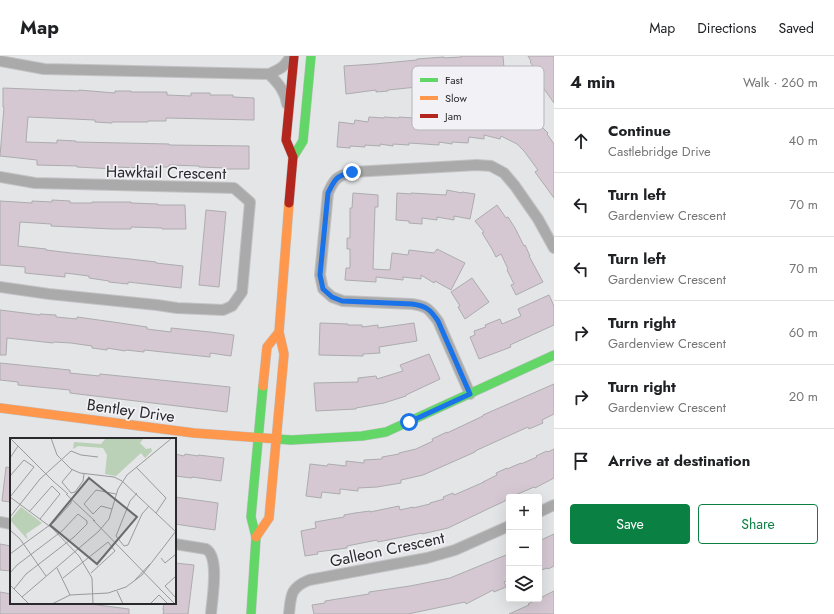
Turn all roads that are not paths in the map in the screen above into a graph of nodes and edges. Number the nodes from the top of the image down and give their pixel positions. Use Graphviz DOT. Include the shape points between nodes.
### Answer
graph roads {
  1 [pos="293,56"];
  2 [pos="311,56"];
  3 [pos="0,61"];
  4 [pos="269,74"];
  5 [pos="288,118"];
  6 [pos="293,157"];
  7 [pos="0,177"];
  8 [pos="554,248"];
  9 [pos="0,287"];
  10 [pos="279,332"];
  11 [pos="554,355"];
  12 [pos="470,394"];
  13 [pos="0,408"];
  14 [pos="258,438"];
  15 [pos="276,439"];
  16 [pos="554,505"];
  17 [pos="542,511"];
  18 [pos="0,522"];
  19 [pos="10,524"];
  20 [pos="506,527"];
  21 [pos="256,537"];
  22 [pos="176,544"];
  23 [pos="211,614"];
  24 [pos="251,614"];
  25 [pos="289,614"];
  1 -- 4 [label="street" via="285,66"];
  1 -- 5 [label="main road"];
  2 -- 6 [label="main road" via="303,141"];
  3 -- 4 [label="street" via="44,69"];
  4 -- 5 [label="street" via="286,97"];
  5 -- 6 [label="main road" via="286,140"];
  6 -- 10 [label="main road"];
  7 -- 9 [label="street, Hawktail Crescent" via="35,183 234,188 250,202 242,292 232,306 223,310 177,308"];
  8 -- 12 [label="street" via="516,186 504,173 491,166 352,172 342,174 333,182 328,193 320,275 323,289 342,301 412,304 432,312"];
  10 -- 14 [label="main road" via="267,347"];
  10 -- 15 [label="main road" via="284,354"];
  11 -- 12 [label="main road, Bentley Drive"];
  12 -- 15 [label="main road, Bentley Drive" via="386,432 362,436"];
  13 -- 14 [label="main road, Bentley Drive" via="194,433"];
  14 -- 15 [label="main road, Bentley Drive"];
  14 -- 21 [label="main road" via="251,517"];
  15 -- 21 [label="main road" via="268,518"];
  16 -- 17 [label="street"];
  18 -- 19 [label="street"];
  20 -- 25 [label="street, Galleon Crescent" via="455,550 427,558 305,581 295,588"];
  21 -- 24 [label="main road"];
  22 -- 23 [label="street" via="206,549 211,554 215,569"];
}
